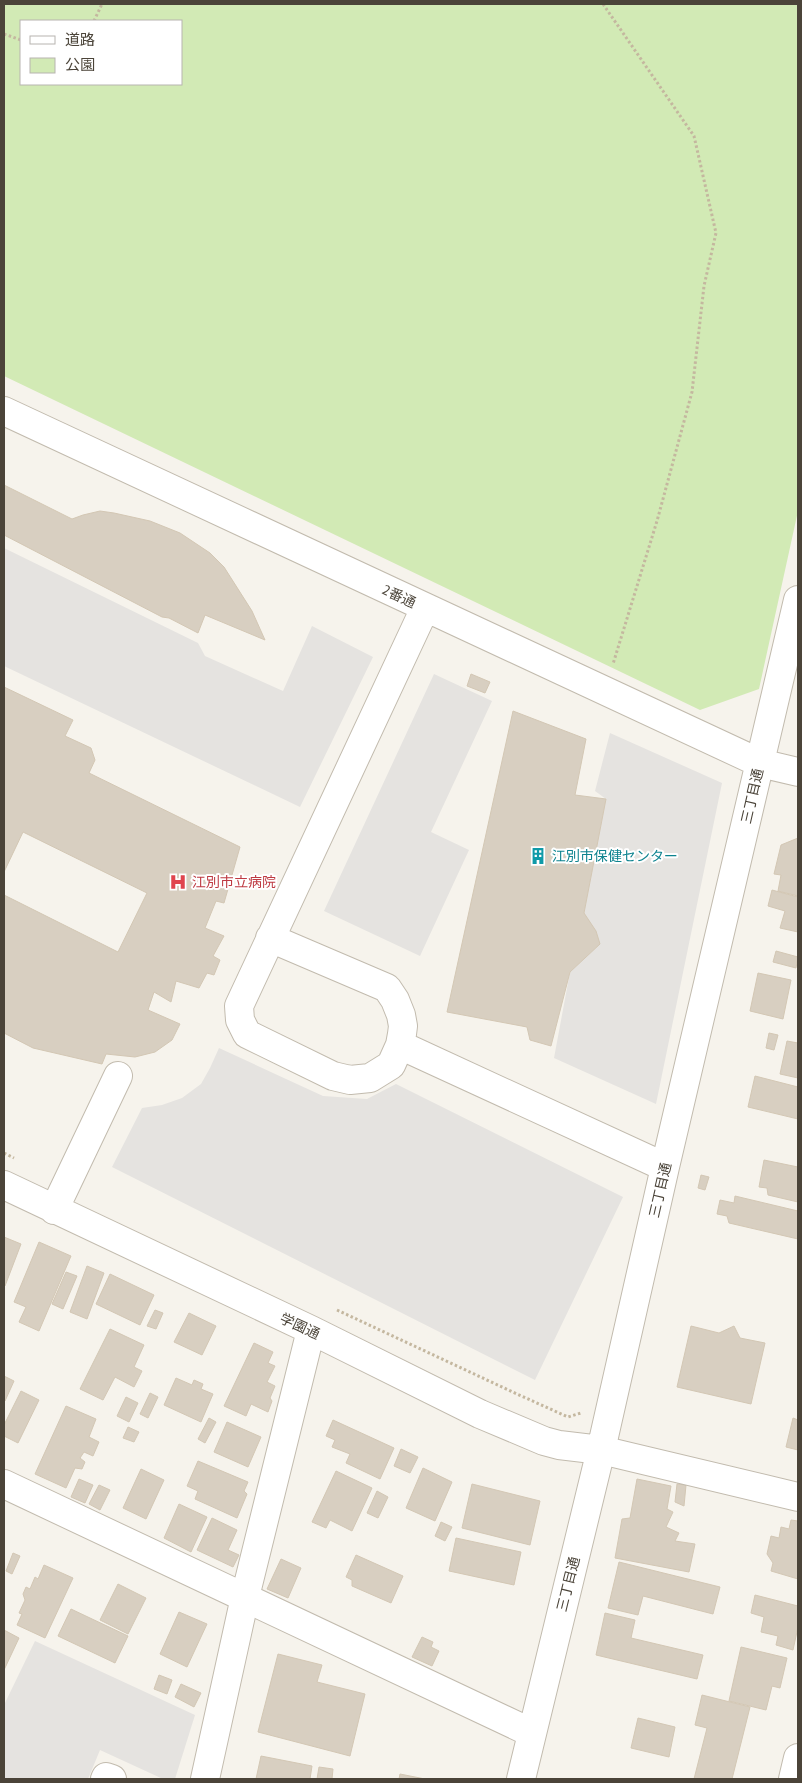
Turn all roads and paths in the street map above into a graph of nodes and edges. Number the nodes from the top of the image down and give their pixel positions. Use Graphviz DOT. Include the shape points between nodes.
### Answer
graph roads {
  1 [pos="102,4"];
  2 [pos="603,4"];
  3 [pos="94,20"];
  4 [pos="4,34"];
  5 [pos="20,40"];
  6 [pos="4,411"];
  7 [pos="798,600"];
  8 [pos="426,608"];
  9 [pos="604,691"];
  10 [pos="760,763"];
  11 [pos="798,772"];
  12 [pos="270,938"];
  13 [pos="400,1046"];
  14 [pos="118,1076"];
  15 [pos="665,1167"];
  16 [pos="4,1186"];
  17 [pos="54,1210"];
  18 [pos="311,1330"];
  19 [pos="601,1450"];
  20 [pos="4,1484"];
  21 [pos="798,1497"];
  22 [pos="245,1597"];
  23 [pos="532,1733"];
  24 [pos="798,1758"];
  25 [pos="105,1779"];
  26 [pos="112,1779"];
  27 [pos="205,1779"];
  28 [pos="521,1779"];
  29 [pos="793,1779"];
  1 -- 3 [label="path"];
  2 -- 9 [label="path" via="694,136 716,233 704,286 692,392 657,521"];
  4 -- 5 [label="path"];
  6 -- 8 [label="street, 2番通"];
  7 -- 10 [label="street, 三丁目通"];
  8 -- 9 [label="street, 2番通"];
  8 -- 12 [label="street"];
  9 -- 10 [label="street, 2番通"];
  10 -- 11 [label="street, 2番通"];
  10 -- 15 [label="street, 三丁目通"];
  12 -- 13 [label="street" via="387,988 395,1000 403,1026"];
  12 -- 13 [label="street" via="239,1006 240,1020 247,1034 333,1076 350,1080 370,1078 391,1065"];
  13 -- 15 [label="street"];
  14 -- 17 [label="street"];
  15 -- 19 [label="street, 三丁目通"];
  16 -- 17 [label="street, 学園通"];
  17 -- 18 [label="street, 学園通"];
  18 -- 19 [label="street, 学園通" via="480,1414 544,1441 558,1446"];
  18 -- 22 [label="street"];
  19 -- 21 [label="street, 学園通"];
  19 -- 23 [label="street, 三丁目通"];
  20 -- 22 [label="street"];
  22 -- 23 [label="street"];
  22 -- 27 [label="street"];
  23 -- 28 [label="street, 三丁目通"];
  24 -- 29 [label="street"];
  25 -- 26 [label="street"];
}
